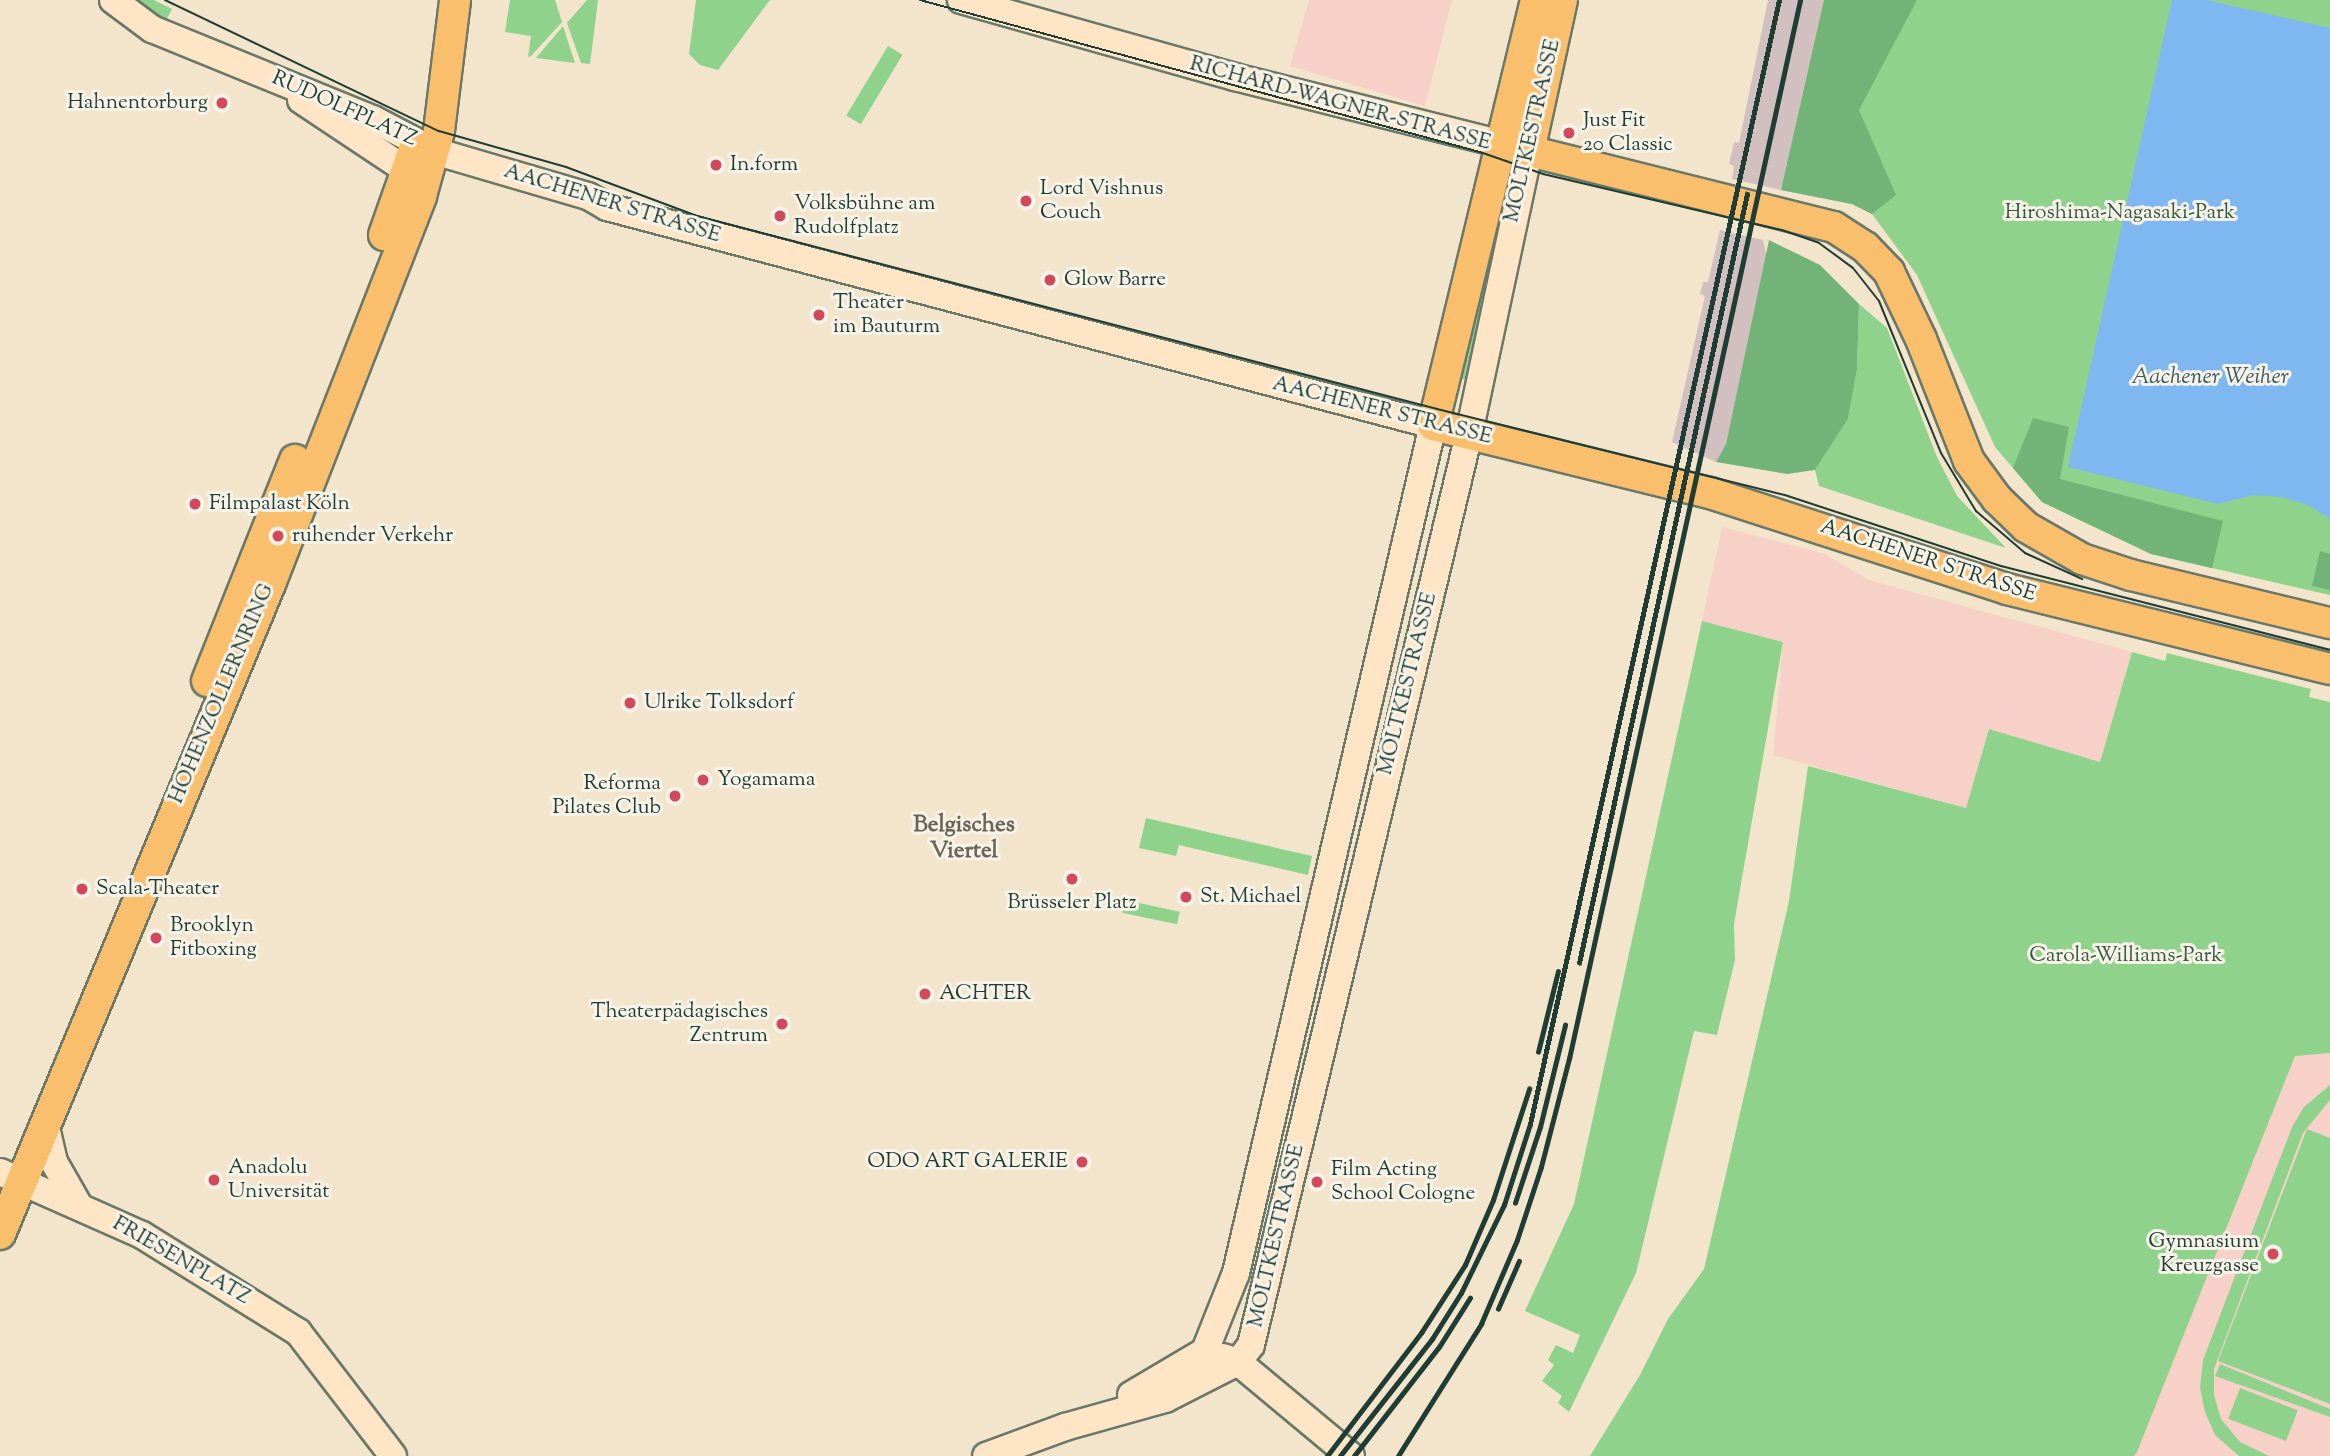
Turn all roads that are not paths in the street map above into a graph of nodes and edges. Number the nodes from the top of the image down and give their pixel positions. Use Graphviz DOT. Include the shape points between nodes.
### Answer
graph roads {
  1 [pos="113,0"];
  2 [pos="439,0"];
  3 [pos="455,0"];
  4 [pos="961,0"];
  5 [pos="1536,0"];
  6 [pos="1562,0"];
  7 [pos="253,69"];
  8 [pos="425,146"];
  9 [pos="1515,148"];
  10 [pos="408,171"];
  11 [pos="1433,425"];
  12 [pos="1469,433"];
  13 [pos="2330,623"];
  14 [pos="2330,669"];
  15 [pos="45,1123"];
  16 [pos="6,1178"];
  17 [pos="78,1205"];
  18 [pos="0,1234"];
  19 [pos="1205,1352"];
  20 [pos="1238,1362"];
  21 [pos="1065,1427"];
  22 [pos="393,1456"];
  23 [pos="986,1456"];
  24 [pos="1351,1456"];
  1 -- 7 [label="street, RUDOLFPLATZ" via="166,35"];
  2 -- 8 [label="main road"];
  3 -- 8 [label="main road"];
  4 -- 9 [label="street, RICHARD-WAGNER-STRASSE"];
  5 -- 9 [label="main road, MOLTKESTRASSE"];
  6 -- 9 [label="main road, MOLTKESTRASSE"];
  7 -- 8 [label="street, RUDOLFPLATZ"];
  7 -- 10 [label="street, RUDOLFPLATZ"];
  8 -- 10 [label="main road, HOHENZOLLERNRING"];
  8 -- 11 [label="street, AACHENER STRASSE" via="646,218 1125,340"];
  8 -- 15 [label="main road, HOHENZOLLERNRING" via="421,196 265,595"];
  9 -- 11 [label="main road, MOLTKESTRASSE"];
  9 -- 12 [label="street, MOLTKESTRASSE"];
  9 -- 13 [label="main road, RICHARD-WAGNER-STRASSE" via="1811,220 1854,239 1889,272 1969,461 2011,514 2082,559"];
  10 -- 16 [label="main road, HOHENZOLLERNRING"];
  11 -- 12 [label="main road, AACHENER STRASSE"];
  11 -- 19 [label="street, MOLTKESTRASSE" via="1236,1273"];
  12 -- 14 [label="main road, AACHENER STRASSE" via="1770,510 2007,589"];
  12 -- 20 [label="street, MOLTKESTRASSE" via="1251,1345"];
  15 -- 16 [label="main road, HOHENZOLLERNRING"];
  15 -- 17 [label="street" via="54,1162"];
  16 -- 17 [label="street, FRIESENPLATZ"];
  16 -- 18 [label="main road, HOHENZOLLERNRING"];
  17 -- 22 [label="street, FRIESENPLATZ" via="142,1236 298,1332"];
  19 -- 20 [label="street"];
  19 -- 21 [label="street" via="1162,1380"];
  20 -- 21 [label="street" via="1165,1399"];
  20 -- 24 [label="street"];
  21 -- 23 [label="street"];
}
